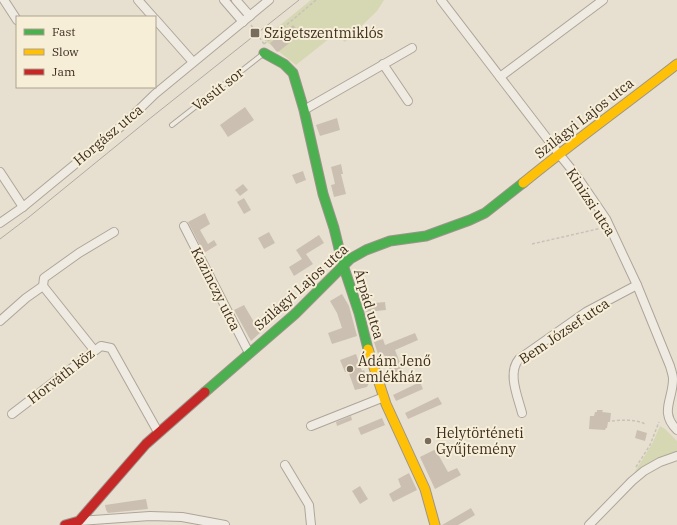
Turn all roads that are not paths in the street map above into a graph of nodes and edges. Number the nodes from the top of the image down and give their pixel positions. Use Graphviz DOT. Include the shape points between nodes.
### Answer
graph roads {
  1 [pos="4,0"];
  2 [pos="138,0"];
  3 [pos="224,0"];
  4 [pos="236,0"];
  5 [pos="270,0"];
  6 [pos="441,0"];
  7 [pos="603,0"];
  8 [pos="152,16"];
  9 [pos="16,18"];
  10 [pos="156,20"];
  11 [pos="247,21"];
  12 [pos="412,48"];
  13 [pos="264,49"];
  14 [pos="193,62"];
  15 [pos="384,64"];
  16 [pos="677,64"];
  17 [pos="500,77"];
  18 [pos="408,101"];
  19 [pos="304,110"];
  20 [pos="172,126"];
  21 [pos="559,154"];
  22 [pos="0,172"];
  23 [pos="23,207"];
  24 [pos="0,223"];
  25 [pos="184,226"];
  26 [pos="114,232"];
  27 [pos="343,265"];
  28 [pos="637,285"];
  29 [pos="43,286"];
  30 [pos="0,322"];
  31 [pos="94,350"];
  32 [pos="249,353"];
  33 [pos="675,376"];
  34 [pos="384,397"];
  35 [pos="522,413"];
  36 [pos="12,414"];
  37 [pos="311,426"];
  38 [pos="677,430"];
  39 [pos="158,432"];
  40 [pos="677,456"];
  41 [pos="285,465"];
  42 [pos="93,505"];
  43 [pos="104,519"];
  44 [pos="79,521"];
  45 [pos="65,525"];
  46 [pos="225,525"];
  47 [pos="311,525"];
  48 [pos="435,525"];
  49 [pos="589,525"];
  1 -- 9 [label="street"];
  2 -- 8 [label="street"];
  3 -- 11 [label="street"];
  4 -- 11 [label="street"];
  5 -- 11 [label="street, Horgász utca"];
  6 -- 17 [label="street, Kinizsi utca"];
  7 -- 17 [label="street"];
  10 -- 14 [label="street"];
  11 -- 14 [label="street, Horgász utca"];
  12 -- 15 [label="street"];
  13 -- 19 [label="street, Árpád utca" via="291,69"];
  13 -- 20 [label="lane, Vasút sor"];
  14 -- 23 [label="street, Horgász utca" via="124,124"];
  15 -- 18 [label="street"];
  15 -- 19 [label="street"];
  16 -- 21 [label="street, Szilágyi Lajos utca"];
  17 -- 21 [label="street, Kinizsi utca"];
  19 -- 27 [label="street, Árpád utca" via="323,194"];
  21 -- 27 [label="street, Szilágyi Lajos utca" via="497,204 470,220 426,236 390,241 359,253"];
  21 -- 28 [label="street, Kinizsi utca" via="610,227"];
  22 -- 23 [label="street"];
  23 -- 24 [label="street, Horgász utca"];
  25 -- 32 [label="street, Kazinczy utca"];
  26 -- 29 [label="street" via="79,252 44,278"];
  27 -- 32 [label="street, Szilágyi Lajos utca" via="295,314"];
  27 -- 34 [label="street, Árpád utca"];
  28 -- 33 [label="street, Kinizsi utca"];
  28 -- 35 [label="street, Bem József utca" via="586,312 519,359 513,375"];
  29 -- 30 [label="street"];
  29 -- 31 [label="street"];
  31 -- 36 [label="street, Horváth köz"];
  31 -- 39 [label="street, Horváth köz" via="101,346 111,348"];
  32 -- 39 [label="street, Szilágyi Lajos utca"];
  33 -- 38 [label="street, Kinizsi utca" via="667,409 670,423"];
  34 -- 37 [label="street"];
  34 -- 48 [label="street, Árpád utca" via="425,489"];
  39 -- 42 [label="street, Szilágyi Lajos utca"];
  40 -- 49 [label="street" via="644,471"];
  41 -- 47 [label="street" via="309,505"];
  42 -- 43 [label="street"];
  42 -- 44 [label="street, Szilágyi Lajos utca"];
  43 -- 44 [label="street"];
  43 -- 46 [label="street" via="182,517"];
  44 -- 45 [label="street"];
}
